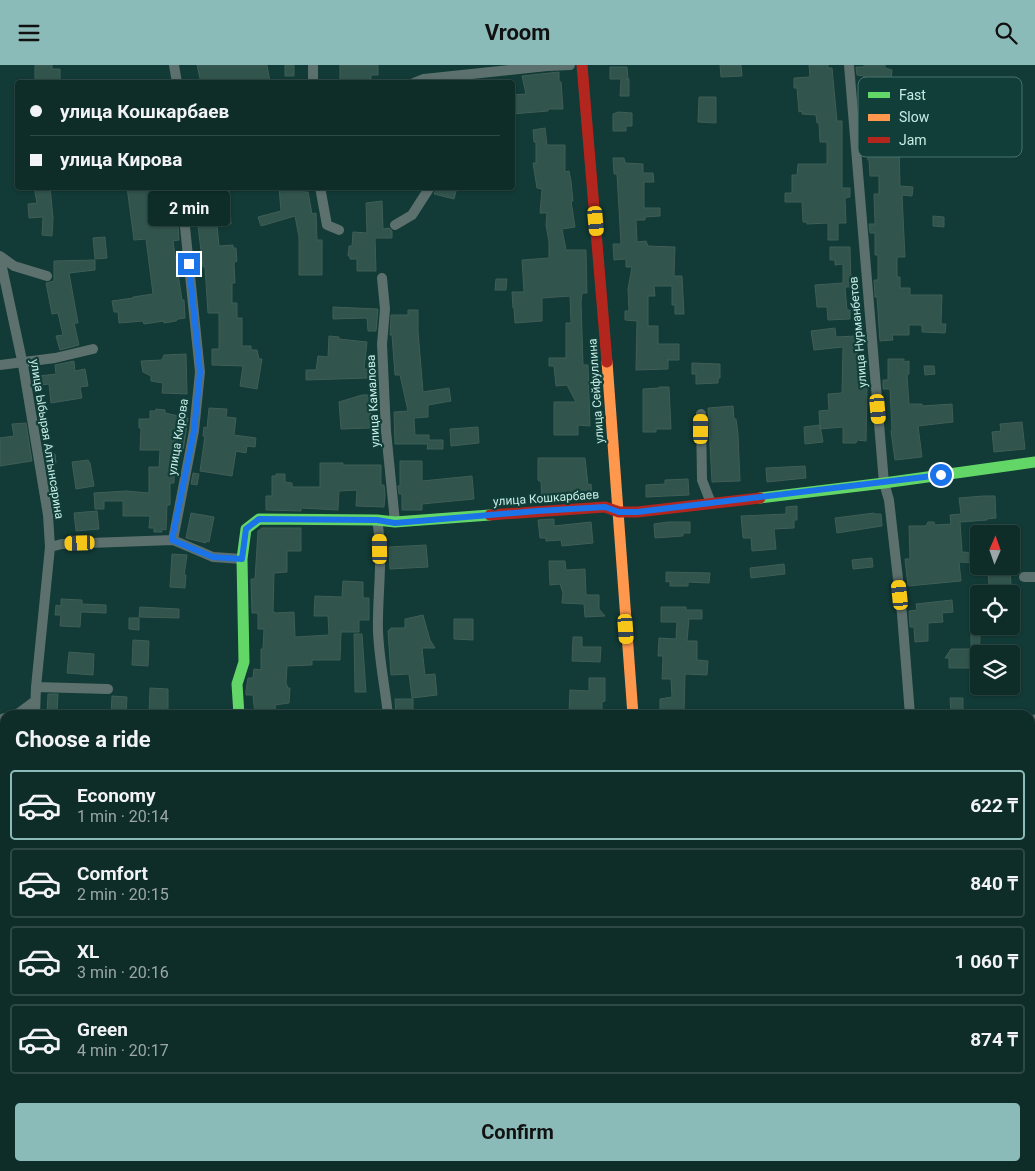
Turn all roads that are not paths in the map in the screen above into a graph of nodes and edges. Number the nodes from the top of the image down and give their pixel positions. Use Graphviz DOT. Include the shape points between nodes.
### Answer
graph roads {
  1 [pos="174,65"];
  2 [pos="314,65"];
  3 [pos="570,65"];
  4 [pos="582,65"];
  5 [pos="849,65"];
  6 [pos="176,80"];
  7 [pos="313,80"];
  8 [pos="422,80"];
  9 [pos="184,190"];
  10 [pos="321,190"];
  11 [pos="428,190"];
  12 [pos="395,225"];
  13 [pos="339,231"];
  14 [pos="0,257"];
  15 [pos="47,276"];
  16 [pos="382,278"];
  17 [pos="93,349"];
  18 [pos="22,362"];
  19 [pos="0,365"];
  20 [pos="701,414"];
  21 [pos="1035,462"];
  22 [pos="884,483"];
  23 [pos="712,503"];
  24 [pos="619,512"];
  25 [pos="377,520"];
  26 [pos="395,523"];
  27 [pos="172,540"];
  28 [pos="50,547"];
  29 [pos="242,559"];
  30 [pos="1024,577"];
  31 [pos="1035,577"];
  32 [pos="36,687"];
  33 [pos="108,689"];
  34 [pos="35,701"];
  35 [pos="24,710"];
  36 [pos="35,710"];
  37 [pos="239,710"];
  38 [pos="387,710"];
  39 [pos="633,710"];
  40 [pos="910,710"];
  1 -- 6 [label="street"];
  2 -- 7 [label="street"];
  3 -- 8 [label="street"];
  4 -- 24 [label="street, улица Сейфуллина"];
  5 -- 22 [label="street, улица Нурманбетов"];
  9 -- 27 [label="street, улица Кирова" via="200,372 194,431"];
  10 -- 13 [label="street" via="327,225"];
  11 -- 12 [label="street" via="412,215"];
  14 -- 15 [label="street" via="14,266"];
  14 -- 18 [label="street, улица Ыбырая Алтынсарина"];
  16 -- 26 [label="street, улица Камалова" via="386,431"];
  17 -- 18 [label="street"];
  18 -- 19 [label="street"];
  18 -- 28 [label="street, улица Ыбырая Алтынсарина" via="48,515"];
  20 -- 23 [label="street" via="702,479"];
  21 -- 22 [label="street, улица Кошкарбаев"];
  22 -- 23 [label="street, улица Кошкарбаев"];
  22 -- 40 [label="street, улица Нурманбетов" via="889,500 902,614"];
  23 -- 24 [label="street, улица Кошкарбаев"];
  24 -- 26 [label="street, улица Кошкарбаев" via="605,507"];
  24 -- 39 [label="street, улица Сейфуллина"];
  25 -- 26 [label="street, улица Кошкарбаев"];
  25 -- 29 [label="street, улица Кошкарбаев" via="259,519 246,529"];
  25 -- 38 [label="street" via="381,578 378,632"];
  27 -- 28 [label="street"];
  27 -- 29 [label="street" via="213,557"];
  28 -- 32 [label="street, улица Ыбырая Алтынсарина"];
  29 -- 37 [label="street, улица Кошкарбаев" via="244,663 237,684"];
  30 -- 31 [label="street"];
  32 -- 33 [label="street"];
  32 -- 34 [label="street, улица Ыбырая Алтынсарина"];
  34 -- 35 [label="street"];
  34 -- 36 [label="street, улица Ыбырая Алтынсарина"];
}
